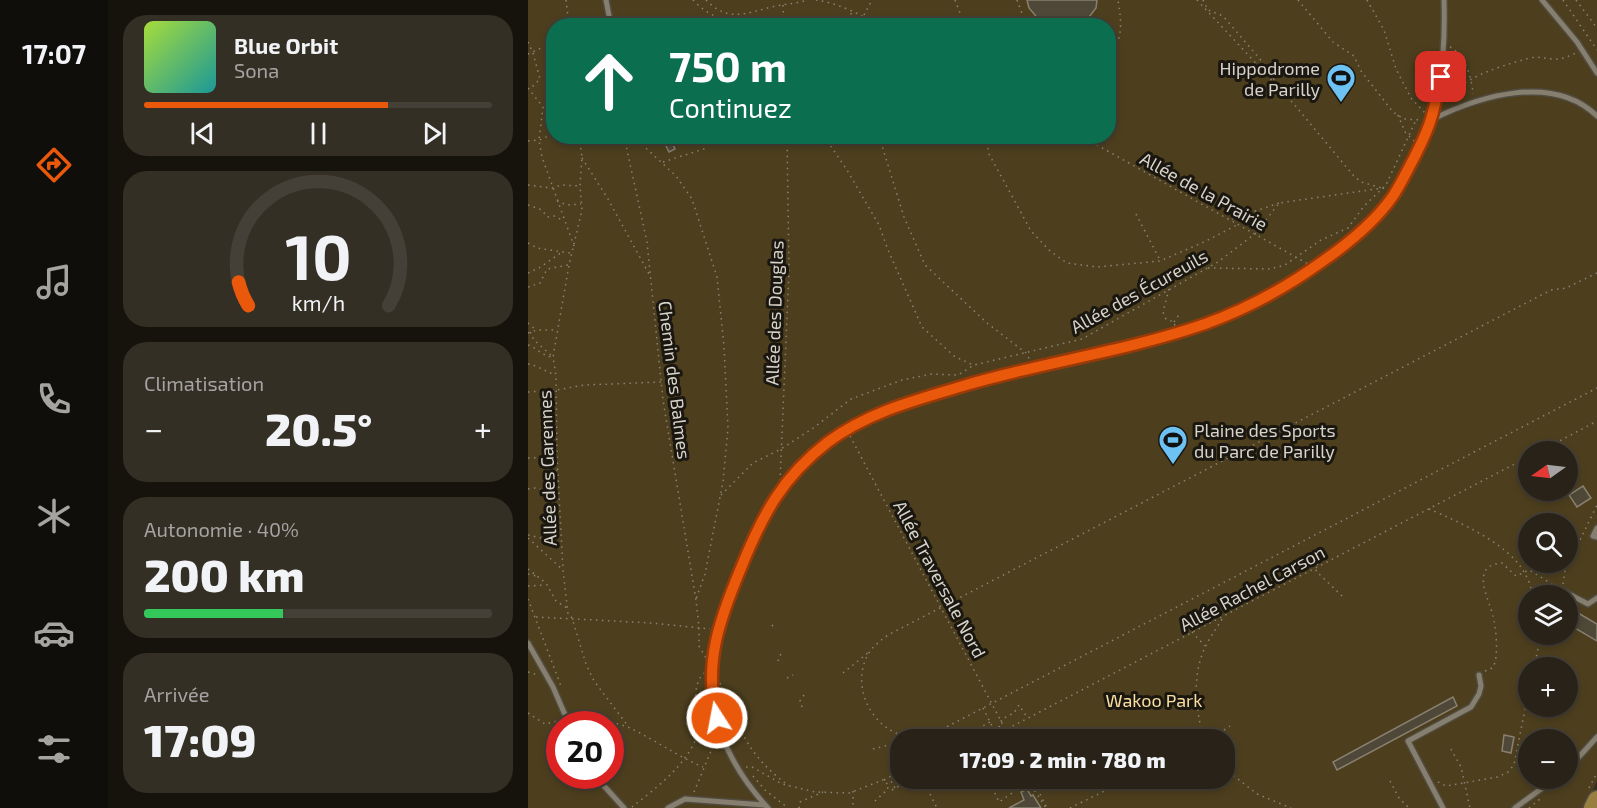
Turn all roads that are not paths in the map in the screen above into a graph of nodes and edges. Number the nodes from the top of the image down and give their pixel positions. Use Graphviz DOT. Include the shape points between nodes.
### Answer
graph roads {
  1 [pos="606,0"];
  2 [pos="1444,0"];
  3 [pos="1542,0"];
  4 [pos="609,18"];
  5 [pos="1597,73"];
  6 [pos="1595,113"];
  7 [pos="1431,120"];
  8 [pos="1597,528"];
  9 [pos="1597,537"];
  10 [pos="1597,598"];
  11 [pos="1578,599"];
  12 [pos="528,643"];
  13 [pos="1479,675"];
  14 [pos="563,711"];
  15 [pos="1597,737"];
  16 [pos="1578,758"];
  17 [pos="607,789"];
  18 [pos="1541,789"];
  19 [pos="1597,800"];
  20 [pos="767,806"];
  21 [pos="624,808"];
  22 [pos="668,808"];
  23 [pos="1443,808"];
  24 [pos="1515,808"];
  25 [pos="1593,808"];
  1 -- 4 [label="lane"];
  2 -- 7 [label="lane" via="1441,77"];
  3 -- 5 [label="lane"];
  6 -- 7 [label="lane" via="1557,95 1537,92 1474,101"];
  7 -- 20 [label="lane" via="1396,193 1381,212 1350,242 1254,303 1177,333 989,378 897,405 846,431 805,463 780,491 756,531 719,627 712,666 711,689 728,753"];
  8 -- 9 [label="lane" via="1593,536"];
  10 -- 11 [label="lane" via="1588,604"];
  12 -- 14 [label="lane"];
  13 -- 23 [label="lane" via="1481,686 1472,707 1408,741"];
  15 -- 16 [label="lane"];
  17 -- 21 [label="lane"];
  18 -- 24 [label="lane"];
  19 -- 25 [label="main road"];
  20 -- 22 [label="lane" via="685,799"];
}
